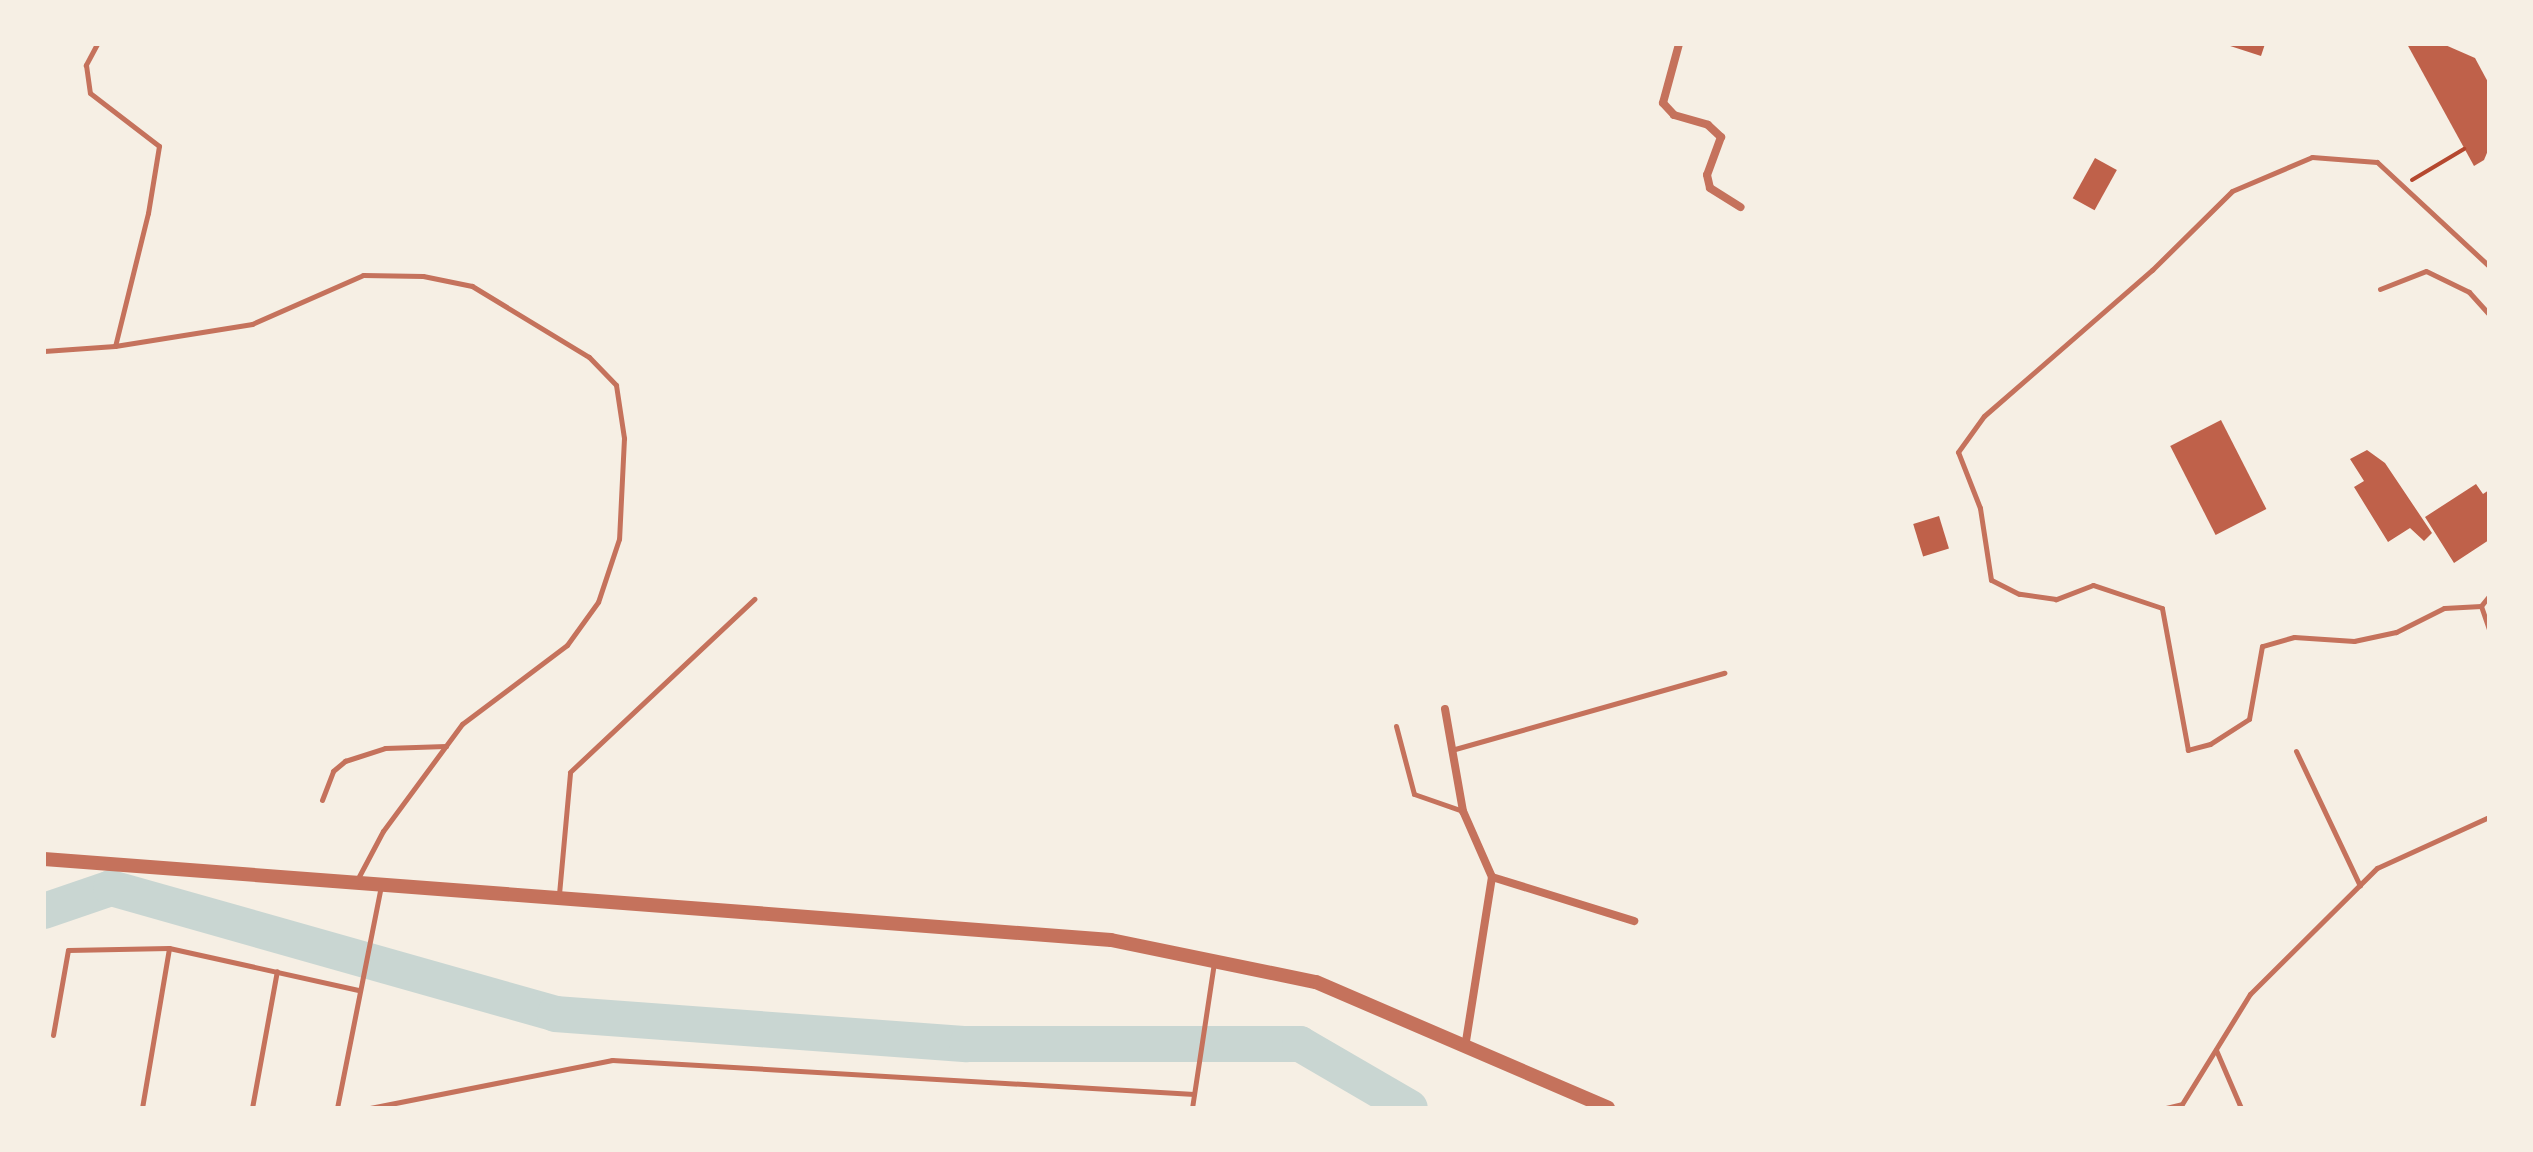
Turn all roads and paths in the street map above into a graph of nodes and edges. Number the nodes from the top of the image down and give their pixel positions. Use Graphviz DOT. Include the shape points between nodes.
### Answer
graph roads {
  1 [pos="97,44"];
  2 [pos="1679,44"];
  3 [pos="2464,149"];
  4 [pos="2403,186"];
  5 [pos="1741,207"];
  6 [pos="2489,266"];
  7 [pos="2380,289"];
  8 [pos="2489,314"];
  9 [pos="115,346"];
  10 [pos="44,351"];
  11 [pos="2489,596"];
  12 [pos="754,599"];
  13 [pos="2481,606"];
  14 [pos="2489,629"];
  15 [pos="1724,673"];
  16 [pos="1445,709"];
  17 [pos="1396,726"];
  18 [pos="446,746"];
  19 [pos="1455,749"];
  20 [pos="2296,751"];
  21 [pos="322,800"];
  22 [pos="1463,811"];
  23 [pos="2489,817"];
  24 [pos="44,859"];
  25 [pos="1492,877"];
  26 [pos="356,883"];
  27 [pos="381,885"];
  28 [pos="2360,886"];
  29 [pos="559,895"];
  30 [pos="1634,921"];
  31 [pos="169,948"];
  32 [pos="1215,958"];
  33 [pos="277,971"];
  34 [pos="359,990"];
  35 [pos="53,1035"];
  36 [pos="1465,1047"];
  37 [pos="2216,1050"];
  38 [pos="1194,1094"];
  39 [pos="142,1108"];
  40 [pos="252,1108"];
  41 [pos="337,1108"];
  42 [pos="370,1108"];
  43 [pos="1192,1108"];
  44 [pos="1608,1108"];
  45 [pos="2166,1108"];
  46 [pos="2241,1108"];
  1 -- 9 [label="lane" via="86,65 90,93 159,146"];
  2 -- 5 [label="street" via="1663,103 1674,115 1708,125 1721,137 1707,175 1710,188"];
  3 -- 4 [label="path"];
  4 -- 6 [label="lane"];
  4 -- 13 [label="lane" via="2377,162 2312,157 2232,191 2152,270 1984,416 1958,452 1980,508 1991,580 2019,594 2056,599 2093,585 2162,608 2188,750 2210,744 2249,719 2262,646 2294,637 2354,641 2396,632 2444,608"];
  7 -- 8 [label="lane" via="2426,271 2469,292"];
  9 -- 10 [label="lane"];
  9 -- 18 [label="lane" via="252,324 363,275 423,276 472,286 589,357 616,385 624,438 619,539 598,602 567,645 462,724"];
  11 -- 13 [label="lane"];
  12 -- 29 [label="lane" via="570,772"];
  13 -- 14 [label="lane"];
  15 -- 19 [label="lane"];
  16 -- 19 [label="street"];
  17 -- 22 [label="lane" via="1414,794"];
  18 -- 21 [label="lane" via="385,748 345,761 333,771"];
  18 -- 26 [label="lane" via="383,831"];
  19 -- 22 [label="street"];
  20 -- 28 [label="lane"];
  22 -- 25 [label="street"];
  23 -- 28 [label="lane" via="2377,868"];
  24 -- 26 [label="street"];
  25 -- 30 [label="street"];
  25 -- 36 [label="street"];
  26 -- 27 [label="street"];
  27 -- 29 [label="street"];
  27 -- 34 [label="lane"];
  28 -- 37 [label="lane" via="2250,994"];
  29 -- 32 [label="street" via="1111,940"];
  31 -- 33 [label="lane"];
  31 -- 35 [label="lane" via="68,950"];
  31 -- 39 [label="lane"];
  32 -- 36 [label="street" via="1316,982"];
  32 -- 38 [label="lane"];
  33 -- 34 [label="lane"];
  33 -- 40 [label="lane"];
  34 -- 41 [label="lane"];
  36 -- 44 [label="street"];
  37 -- 45 [label="lane" via="2182,1104"];
  37 -- 46 [label="lane"];
  38 -- 42 [label="lane" via="612,1060"];
  38 -- 43 [label="lane"];
}
